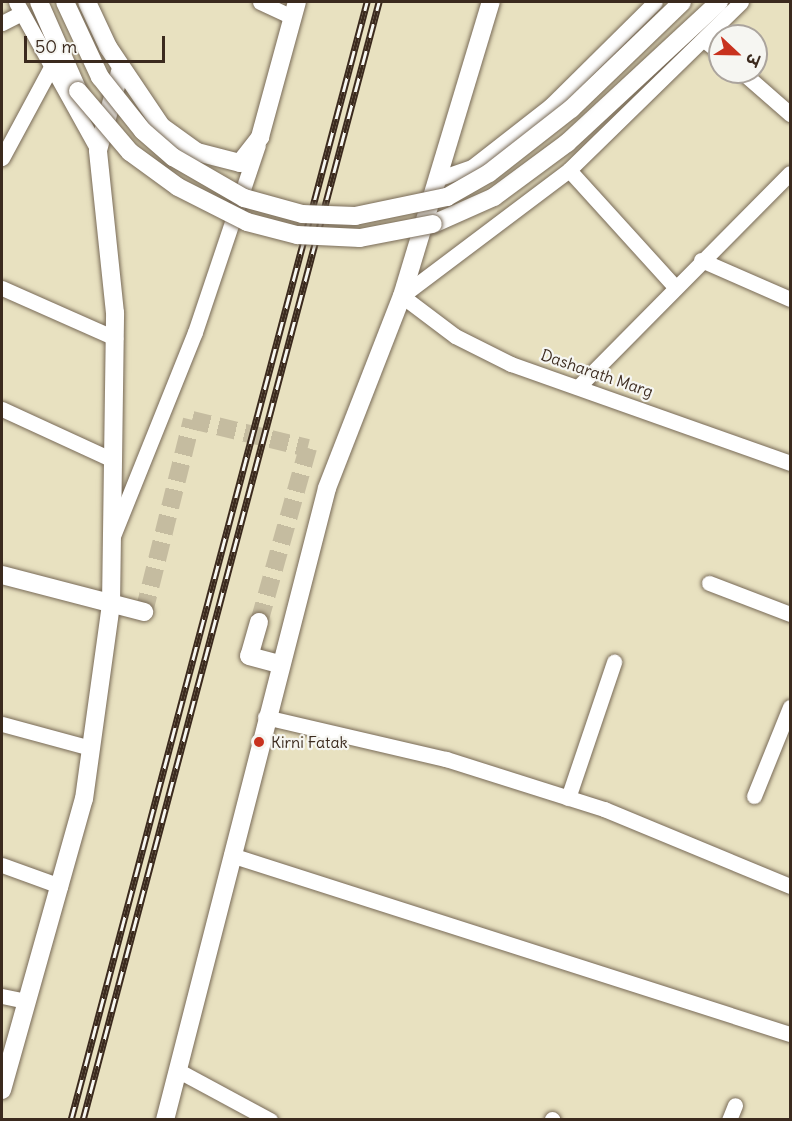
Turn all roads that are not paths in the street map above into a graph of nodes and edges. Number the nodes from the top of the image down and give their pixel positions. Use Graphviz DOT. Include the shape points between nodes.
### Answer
graph roads {
  1 [pos="39,2"];
  2 [pos="65,2"];
  3 [pos="87,2"];
  4 [pos="260,2"];
  5 [pos="491,2"];
  6 [pos="655,2"];
  7 [pos="682,2"];
  8 [pos="719,2"];
  9 [pos="741,2"];
  10 [pos="19,7"];
  11 [pos="294,9"];
  12 [pos="2,23"];
  13 [pos="704,40"];
  14 [pos="708,43"];
  15 [pos="121,68"];
  16 [pos="50,69"];
  17 [pos="756,84"];
  18 [pos="790,114"];
  19 [pos="260,136"];
  20 [pos="98,150"];
  21 [pos="2,158"];
  22 [pos="569,170"];
  23 [pos="790,173"];
  24 [pos="440,178"];
  25 [pos="701,260"];
  26 [pos="674,286"];
  27 [pos="2,288"];
  28 [pos="402,296"];
  29 [pos="790,299"];
  30 [pos="115,338"];
  31 [pos="580,385"];
  32 [pos="2,409"];
  33 [pos="790,446"];
  34 [pos="113,460"];
  35 [pos="787,462"];
  36 [pos="111,540"];
  37 [pos="2,575"];
  38 [pos="709,583"];
  39 [pos="111,605"];
  40 [pos="144,612"];
  41 [pos="790,614"];
  42 [pos="259,622"];
  43 [pos="614,662"];
  44 [pos="279,664"];
  45 [pos="790,707"];
  46 [pos="265,717"];
  47 [pos="2,724"];
  48 [pos="91,748"];
  49 [pos="754,796"];
  50 [pos="568,798"];
  51 [pos="231,855"];
  52 [pos="2,865"];
  53 [pos="60,886"];
  54 [pos="790,886"];
  55 [pos="2,996"];
  56 [pos="27,1001"];
  57 [pos="790,1034"];
  58 [pos="177,1070"];
  59 [pos="2,1090"];
  60 [pos="735,1105"];
  61 [pos="165,1119"];
  62 [pos="270,1119"];
  63 [pos="729,1119"];
  1 -- 8 [label="street, bridge" via="78,91 130,152 178,187 247,222 297,235 360,238 433,224 494,197 567,143"];
  2 -- 7 [label="street, bridge" via="100,77 143,131 173,157 244,198 302,214 355,216 447,197 489,173 571,109"];
  3 -- 15 [label="street"];
  4 -- 11 [label="street"];
  5 -- 24 [label="street"];
  6 -- 24 [label="street" via="551,105 472,167"];
  9 -- 13 [label="street"];
  10 -- 12 [label="street"];
  10 -- 16 [label="street"];
  11 -- 19 [label="street"];
  13 -- 14 [label="street"];
  13 -- 22 [label="street"];
  15 -- 19 [label="street" via="161,126 197,152 240,163"];
  15 -- 20 [label="street"];
  16 -- 20 [label="street"];
  16 -- 21 [label="street"];
  17 -- 18 [label="street"];
  19 -- 36 [label="street" via="195,332"];
  20 -- 30 [label="street"];
  22 -- 26 [label="street"];
  22 -- 28 [label="street"];
  23 -- 25 [label="street"];
  24 -- 28 [label="street"];
  25 -- 26 [label="street"];
  25 -- 29 [label="street"];
  26 -- 31 [label="street"];
  27 -- 30 [label="street"];
  28 -- 31 [label="street, Dasharath Marg" via="455,336 511,364"];
  28 -- 44 [label="street" via="327,488"];
  30 -- 34 [label="street"];
  31 -- 35 [label="street, Dasharath Marg"];
  32 -- 34 [label="street"];
  33 -- 35 [label="street"];
  34 -- 36 [label="street"];
  36 -- 39 [label="street"];
  37 -- 39 [label="street"];
  38 -- 41 [label="street"];
  39 -- 40 [label="street"];
  39 -- 48 [label="street"];
  42 -- 44 [label="street" via="249,656"];
  43 -- 50 [label="street"];
  44 -- 46 [label="street"];
  45 -- 49 [label="street"];
  46 -- 50 [label="street" via="446,759"];
  46 -- 51 [label="street"];
  47 -- 48 [label="street"];
  48 -- 53 [label="street" via="84,799"];
  50 -- 54 [label="street"];
  51 -- 57 [label="street"];
  51 -- 58 [label="street"];
  52 -- 53 [label="street"];
  53 -- 56 [label="street"];
  55 -- 56 [label="street"];
  56 -- 59 [label="street"];
  58 -- 61 [label="street"];
  58 -- 62 [label="street"];
  60 -- 63 [label="street"];
}
